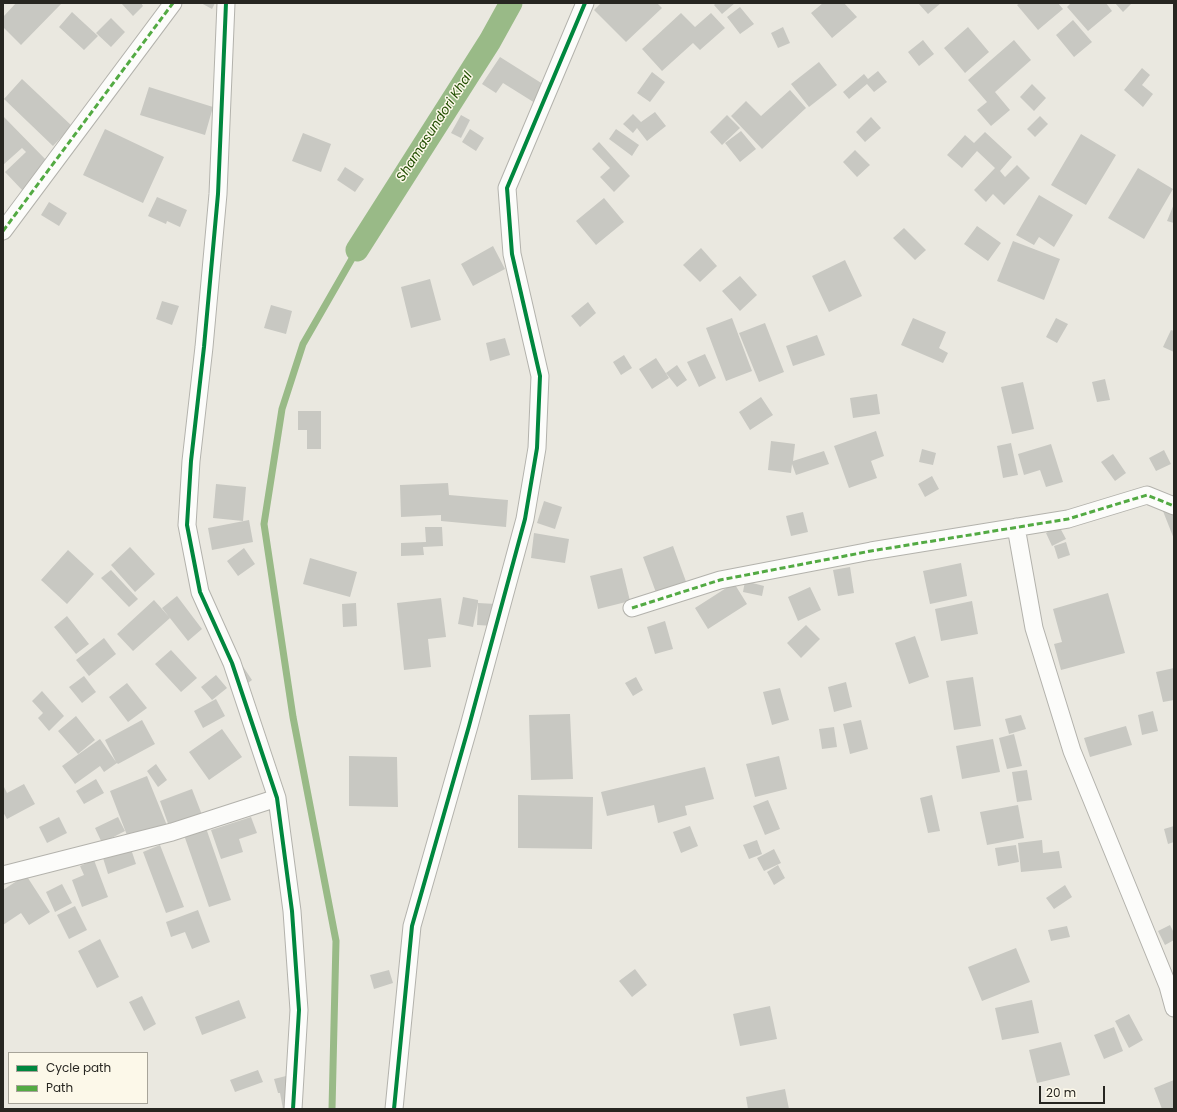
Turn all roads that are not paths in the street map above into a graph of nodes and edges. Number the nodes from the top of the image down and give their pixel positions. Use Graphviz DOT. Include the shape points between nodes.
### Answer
graph roads {
  1 [pos="173,3"];
  2 [pos="226,3"];
  3 [pos="585,3"];
  4 [pos="3,231"];
  5 [pos="1174,506"];
  6 [pos="1016,527"];
  7 [pos="632,608"];
  8 [pos="277,798"];
  9 [pos="3,875"];
  10 [pos="1174,1008"];
  11 [pos="293,1109"];
  12 [pos="394,1109"];
  1 -- 4 [label="street"];
  2 -- 8 [label="street" via="218,194 187,525 200,592 232,663"];
  3 -- 12 [label="street" via="507,188 512,254 540,376 537,448 525,519 412,926"];
  5 -- 6 [label="street" via="1147,495 1068,519"];
  6 -- 7 [label="street" via="720,580"];
  6 -- 10 [label="street" via="1034,628 1072,751 1165,979"];
  8 -- 9 [label="street" via="172,832"];
  8 -- 11 [label="street" via="292,911 299,1010"];
}
